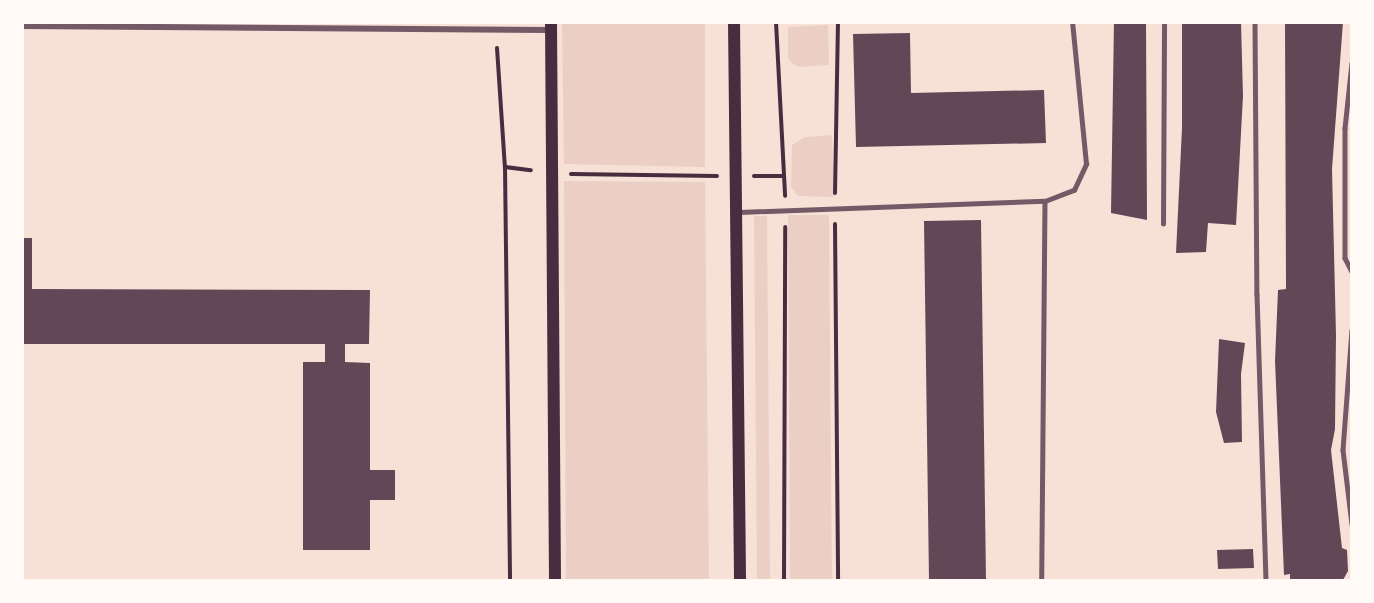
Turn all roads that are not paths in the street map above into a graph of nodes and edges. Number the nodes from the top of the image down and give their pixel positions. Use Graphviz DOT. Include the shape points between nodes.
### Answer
graph roads {
  1 [pos="734,22"];
  2 [pos="1072,22"];
  3 [pos="1164,22"];
  4 [pos="1255,22"];
  5 [pos="22,26"];
  6 [pos="551,26"];
  7 [pos="1352,63"];
  8 [pos="1045,201"];
  9 [pos="739,212"];
  10 [pos="1163,224"];
  11 [pos="1352,272"];
  12 [pos="1352,330"];
  13 [pos="1352,524"];
  14 [pos="555,580"];
  15 [pos="740,580"];
  16 [pos="1042,580"];
  17 [pos="1266,580"];
  1 -- 9 [label="main road" via="735,176"];
  2 -- 8 [label="lane" via="1086,164 1074,190"];
  3 -- 10 [label="lane"];
  4 -- 17 [label="lane" via="1257,294"];
  5 -- 6 [label="street"];
  6 -- 14 [label="main road"];
  7 -- 11 [label="lane" via="1345,258"];
  8 -- 9 [label="lane"];
  8 -- 16 [label="lane"];
  9 -- 15 [label="main road" via="736,317"];
  12 -- 13 [label="lane" via="1343,450"];
}
